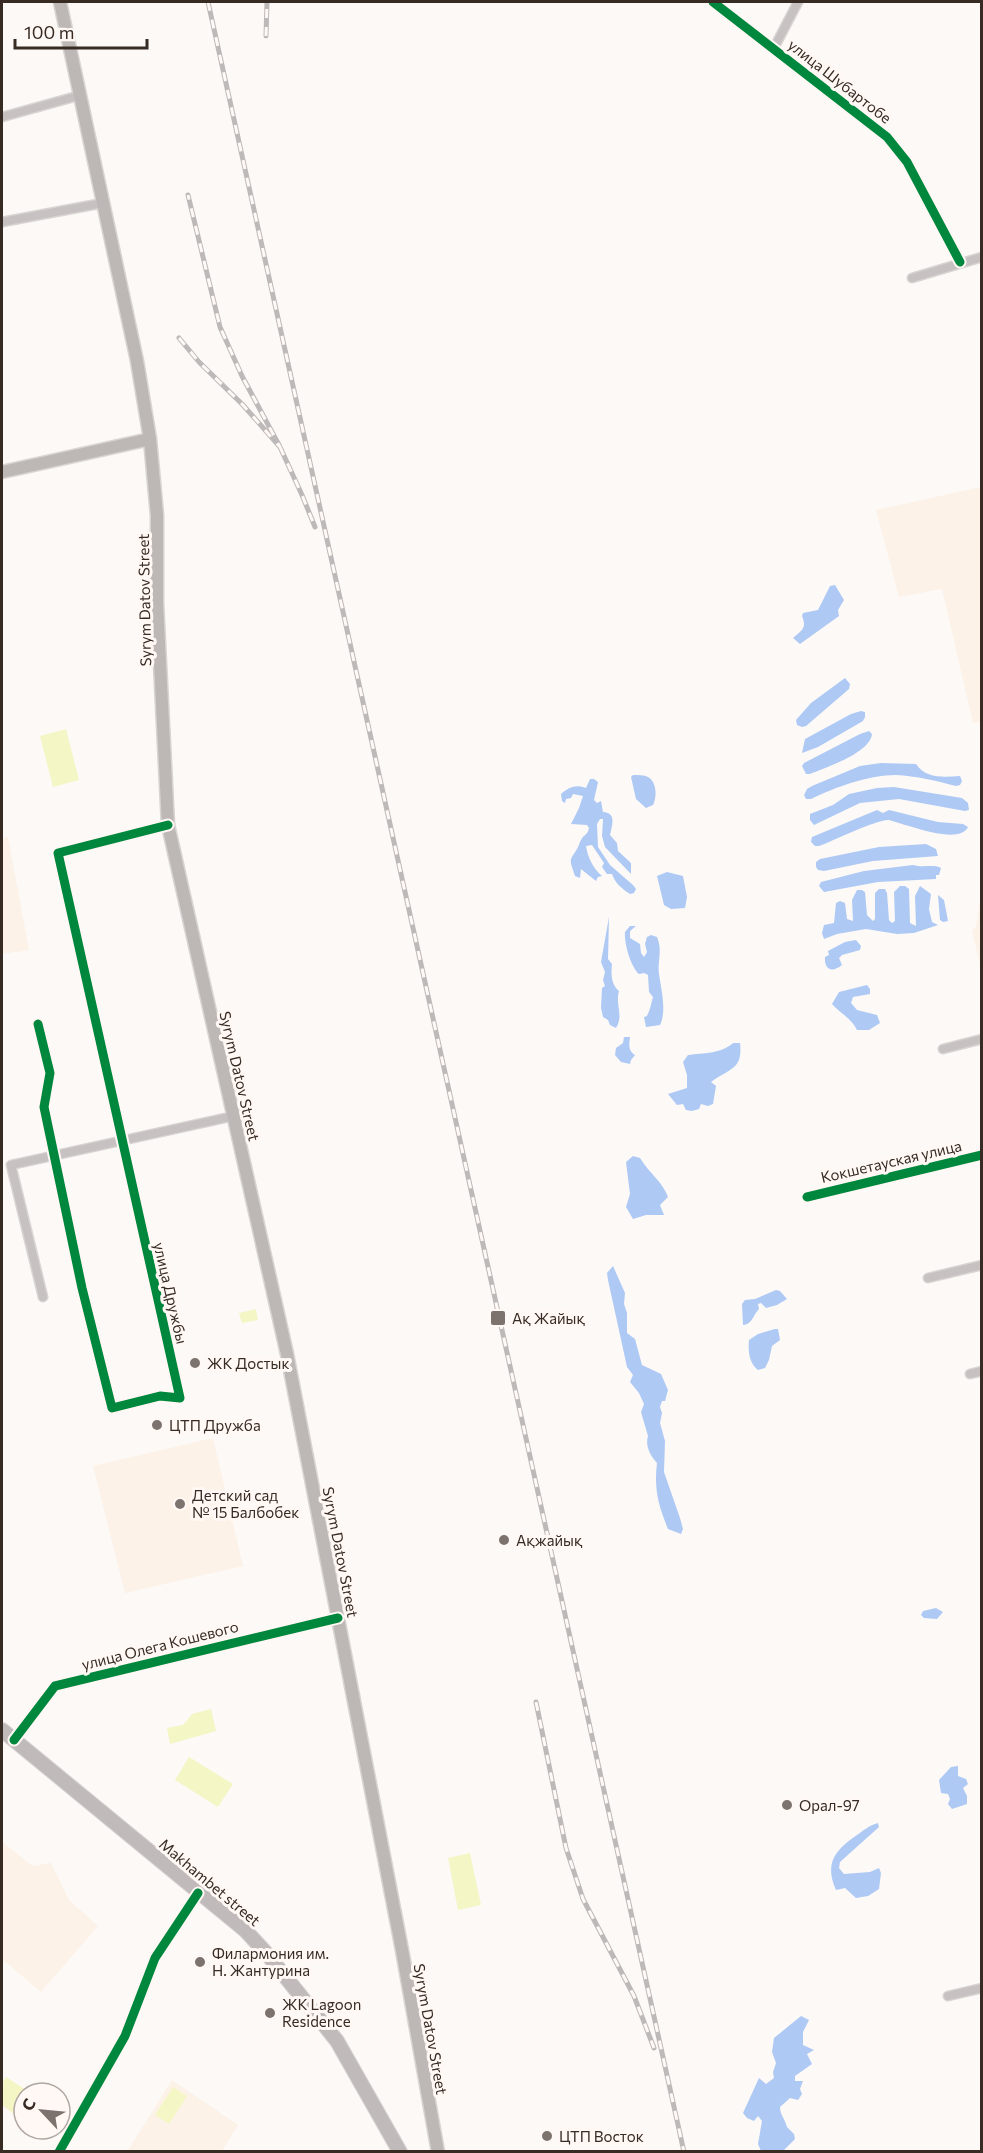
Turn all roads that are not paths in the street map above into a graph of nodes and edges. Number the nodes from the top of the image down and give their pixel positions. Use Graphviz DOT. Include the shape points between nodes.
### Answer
graph roads {
  1 [pos="60,2"];
  2 [pos="713,2"];
  3 [pos="798,2"];
  4 [pos="774,48"];
  5 [pos="81,95"];
  6 [pos="2,117"];
  7 [pos="103,203"];
  8 [pos="2,222"];
  9 [pos="981,257"];
  10 [pos="960,262"];
  11 [pos="912,278"];
  12 [pos="150,439"];
  13 [pos="2,472"];
  14 [pos="168,825"];
  15 [pos="38,1024"];
  16 [pos="981,1040"];
  17 [pos="943,1049"];
  18 [pos="234,1116"];
  19 [pos="121,1141"];
  20 [pos="981,1155"];
  21 [pos="55,1157"];
  22 [pos="807,1197"];
  23 [pos="981,1265"];
  24 [pos="928,1278"];
  25 [pos="44,1297"];
  26 [pos="981,1371"];
  27 [pos="970,1374"];
  28 [pos="338,1618"];
  29 [pos="2,1730"];
  30 [pos="14,1740"];
  31 [pos="198,1893"];
  32 [pos="981,1988"];
  33 [pos="948,1996"];
  34 [pos="58,2151"];
  35 [pos="400,2151"];
  36 [pos="438,2151"];
  1 -- 5 [label="main road, Syrym Datov Street"];
  2 -- 4 [label="street, улица Шубартобе"];
  3 -- 4 [label="street"];
  4 -- 10 [label="street, улица Шубартобе" via="887,137 907,162"];
  5 -- 6 [label="street"];
  5 -- 7 [label="main road, Syrym Datov Street"];
  7 -- 8 [label="street"];
  7 -- 12 [label="main road, Syrym Datov Street"];
  9 -- 10 [label="street"];
  10 -- 11 [label="street"];
  12 -- 13 [label="main road"];
  12 -- 14 [label="main road, Syrym Datov Street" via="157,515 157,603"];
  14 -- 18 [label="main road, Syrym Datov Street"];
  14 -- 19 [label="street, улица Дружбы" via="58,853"];
  15 -- 21 [label="street, улица Дружбы" via="50,1073 44,1107"];
  16 -- 17 [label="street"];
  18 -- 19 [label="street"];
  18 -- 28 [label="main road, Syrym Datov Street" via="286,1349"];
  19 -- 21 [label="street"];
  19 -- 21 [label="street, улица Дружбы" via="180,1398 160,1396 112,1408"];
  20 -- 22 [label="street, Кокшетауская улица"];
  21 -- 25 [label="street" via="10,1165"];
  23 -- 24 [label="street"];
  26 -- 27 [label="street"];
  28 -- 30 [label="street, улица Олега Кошевого" via="55,1686"];
  28 -- 36 [label="main road, Syrym Datov Street"];
  29 -- 30 [label="main road, Makhambet street"];
  30 -- 31 [label="main road, Makhambet street"];
  31 -- 34 [label="street" via="154,1958 125,2036"];
  31 -- 35 [label="main road, Makhambet street" via="244,1930 318,2016 337,2041"];
  32 -- 33 [label="street"];
}
